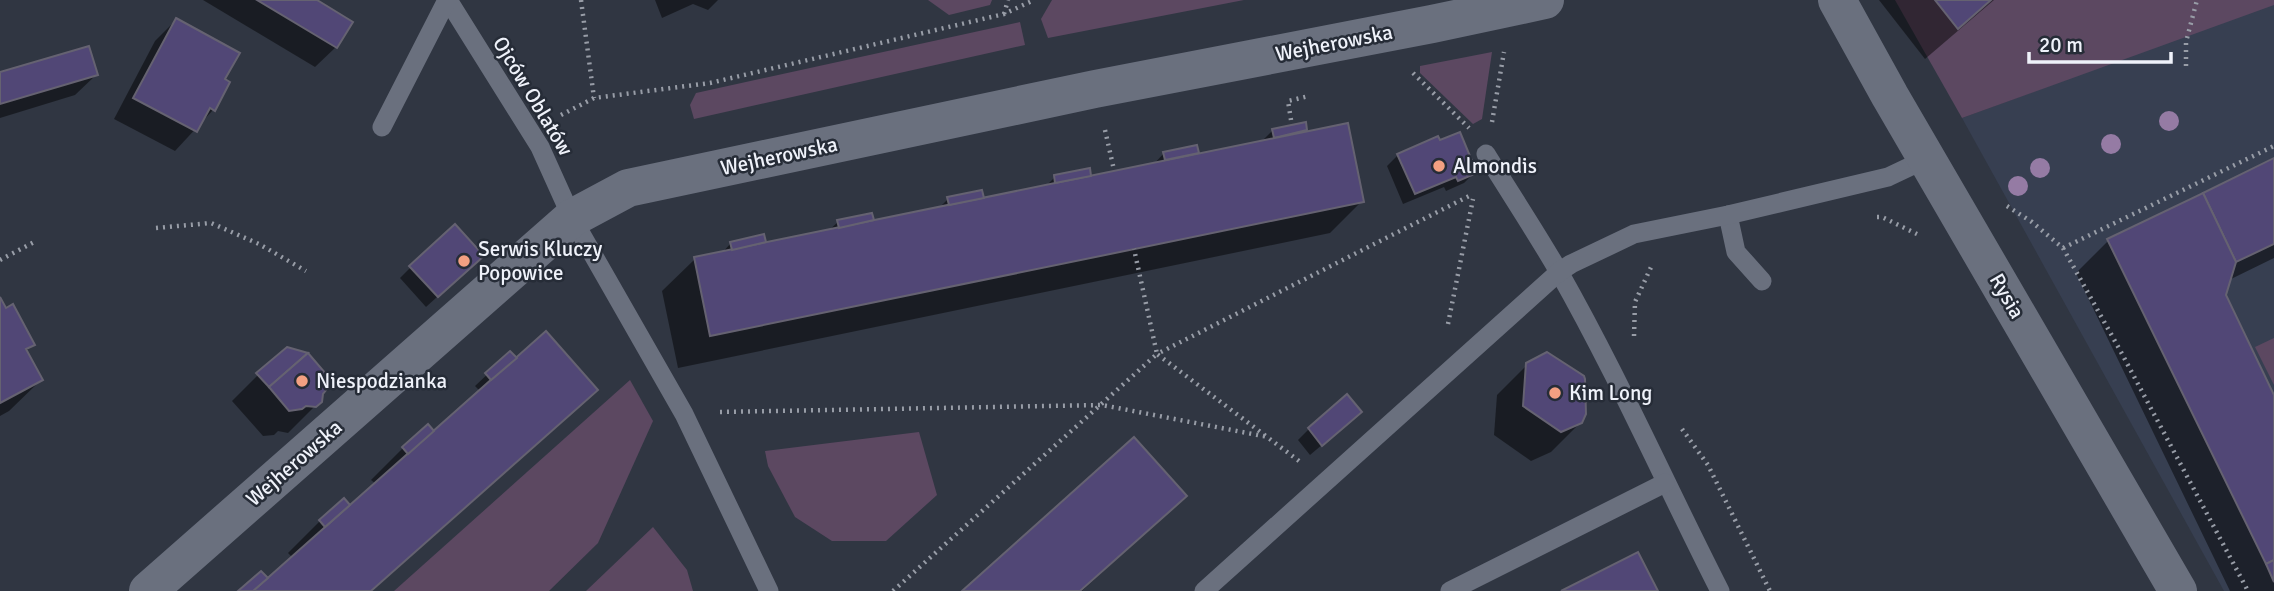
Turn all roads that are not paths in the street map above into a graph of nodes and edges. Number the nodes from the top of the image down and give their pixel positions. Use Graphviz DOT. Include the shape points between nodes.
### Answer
graph roads {
  1 [pos="448,0"];
  2 [pos="1545,0"];
  3 [pos="1837,0"];
  4 [pos="383,127"];
  5 [pos="1482,145"];
  6 [pos="1926,159"];
  7 [pos="1728,215"];
  8 [pos="572,218"];
  9 [pos="1559,272"];
  10 [pos="1762,281"];
  11 [pos="1665,483"];
  12 [pos="1223,584"];
  13 [pos="148,591"];
  14 [pos="768,591"];
  15 [pos="1204,591"];
  16 [pos="1450,591"];
  17 [pos="1720,591"];
  18 [pos="2178,591"];
  1 -- 4 [label="lane"];
  1 -- 8 [label="lane, Ojców Oblatów" via="531,131"];
  2 -- 8 [label="street, Wejherowska" via="628,188"];
  3 -- 6 [label="street, Rysia"];
  5 -- 9 [label="lane"];
  6 -- 7 [label="lane" via="1888,177"];
  6 -- 18 [label="street, Rysia"];
  7 -- 9 [label="lane" via="1634,234"];
  7 -- 10 [label="lane" via="1736,252"];
  8 -- 13 [label="street, Wejherowska"];
  8 -- 14 [label="lane, Ojców Oblatów" via="684,414"];
  9 -- 11 [label="lane"];
  9 -- 12 [label="lane"];
  11 -- 16 [label="lane"];
  11 -- 17 [label="lane"];
  12 -- 15 [label="lane"];
}
